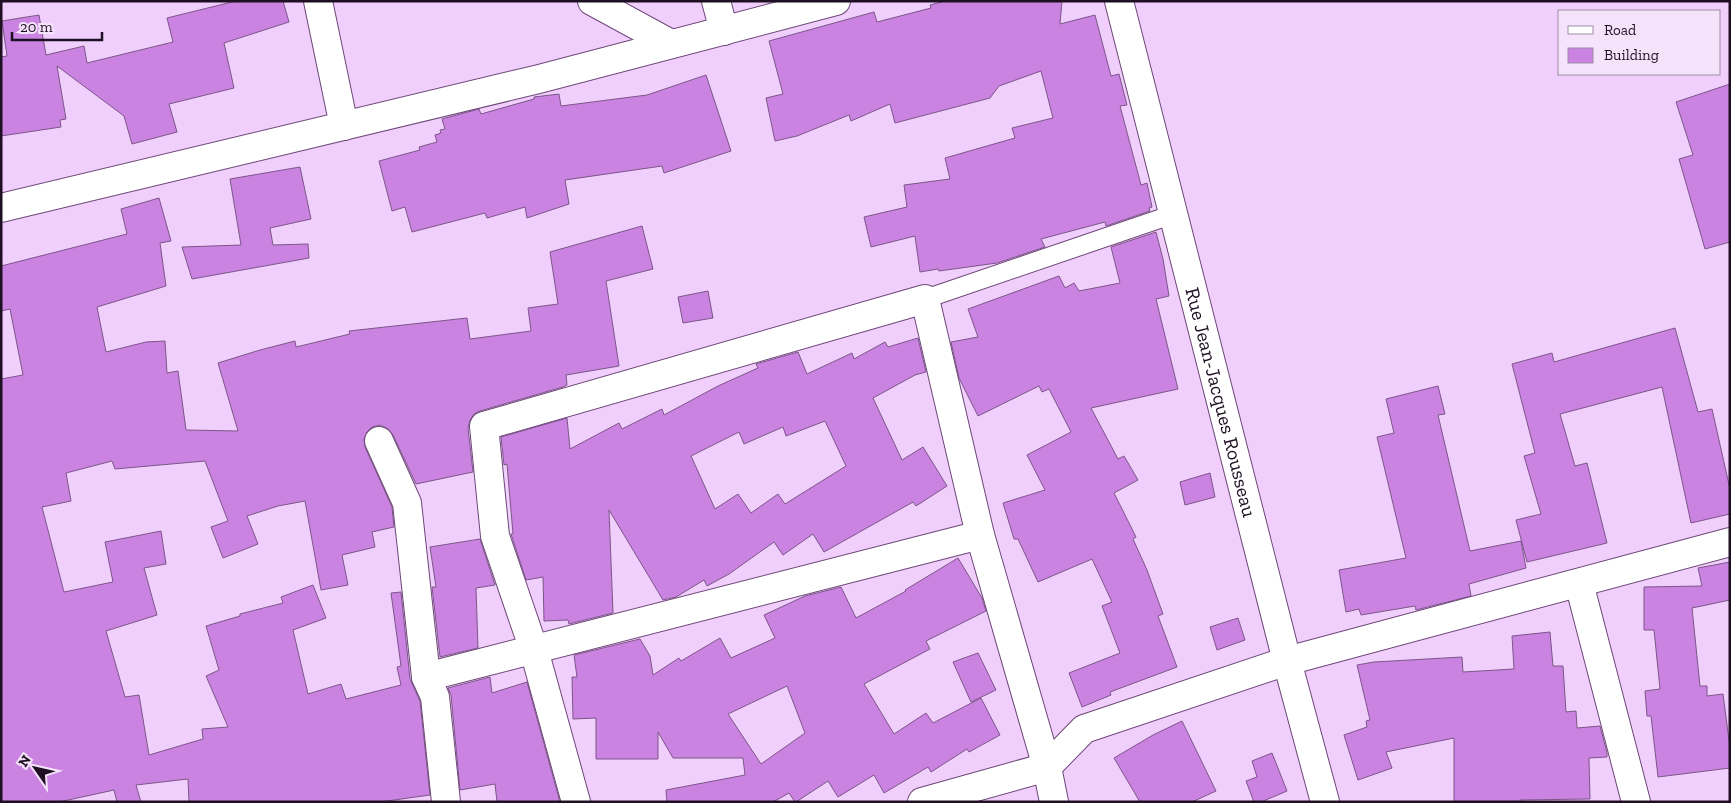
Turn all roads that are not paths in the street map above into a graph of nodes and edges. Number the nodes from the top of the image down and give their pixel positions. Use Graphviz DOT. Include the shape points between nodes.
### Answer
graph roads {
  1 [pos="318,1"];
  2 [pos="592,1"];
  3 [pos="716,1"];
  4 [pos="836,1"];
  5 [pos="1120,1"];
  6 [pos="724,31"];
  7 [pos="671,44"];
  8 [pos="344,126"];
  9 [pos="1,208"];
  10 [pos="1174,214"];
  11 [pos="925,299"];
  12 [pos="379,441"];
  13 [pos="980,534"];
  14 [pos="1730,542"];
  15 [pos="1579,583"];
  16 [pos="534,650"];
  17 [pos="1287,661"];
  18 [pos="426,677"];
  19 [pos="1047,767"];
  20 [pos="446,802"];
  21 [pos="576,802"];
  22 [pos="922,802"];
  23 [pos="1054,802"];
  24 [pos="1325,802"];
  25 [pos="1636,802"];
  1 -- 8 [label="street"];
  2 -- 7 [label="street"];
  3 -- 6 [label="street"];
  4 -- 6 [label="street"];
  5 -- 10 [label="street, Rue Jean-Jacques Rousseau"];
  6 -- 7 [label="street"];
  7 -- 8 [label="street"];
  8 -- 9 [label="street"];
  10 -- 11 [label="lane"];
  10 -- 17 [label="street, Rue Jean-Jacques Rousseau"];
  11 -- 13 [label="street"];
  11 -- 16 [label="street" via="484,426 494,536"];
  12 -- 18 [label="street" via="407,503"];
  13 -- 16 [label="street"];
  13 -- 19 [label="street"];
  14 -- 15 [label="street"];
  15 -- 17 [label="street"];
  15 -- 25 [label="street"];
  16 -- 18 [label="street"];
  16 -- 21 [label="street"];
  17 -- 19 [label="street" via="1084,729"];
  17 -- 24 [label="street, Rue Jean-Jacques Rousseau"];
  18 -- 20 [label="street" via="435,697"];
  19 -- 22 [label="street"];
  19 -- 23 [label="street"];
}
